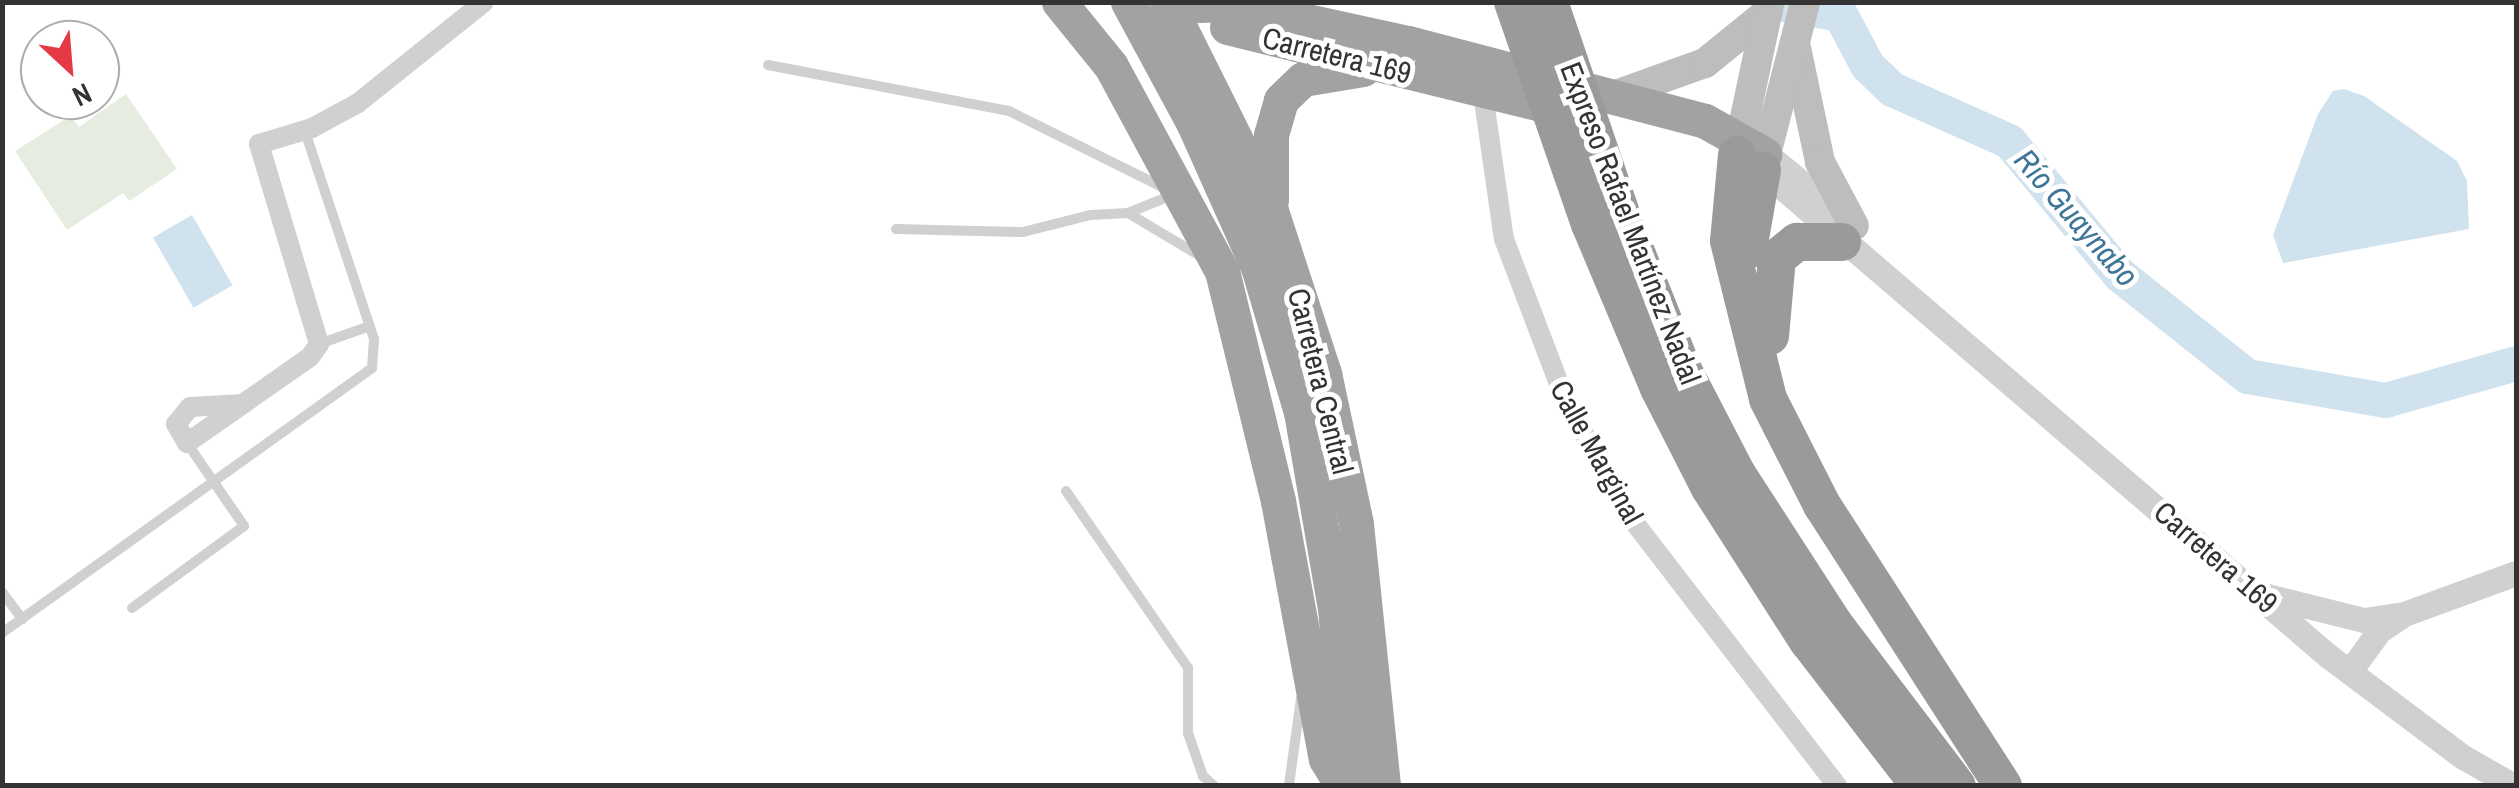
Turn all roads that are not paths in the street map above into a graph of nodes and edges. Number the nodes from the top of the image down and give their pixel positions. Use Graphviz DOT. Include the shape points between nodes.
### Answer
graph roads {
  1 [pos="484,2"];
  2 [pos="1059,2"];
  3 [pos="1128,2"];
  4 [pos="1288,2"];
  5 [pos="1513,2"];
  6 [pos="1550,2"];
  7 [pos="1805,2"];
  8 [pos="1165,4"];
  9 [pos="1769,7"];
  10 [pos="1326,26"];
  11 [pos="1796,43"];
  12 [pos="768,65"];
  13 [pos="1383,68"];
  14 [pos="1481,77"];
  15 [pos="1120,82"];
  16 [pos="1625,94"];
  17 [pos="1763,106"];
  18 [pos="304,130"];
  19 [pos="1752,155"];
  20 [pos="1181,192"];
  21 [pos="1272,211"];
  22 [pos="1128,213"];
  23 [pos="1606,220"];
  24 [pos="896,228"];
  25 [pos="1848,234"];
  26 [pos="1222,271"];
  27 [pos="370,326"];
  28 [pos="319,344"];
  29 [pos="1768,399"];
  30 [pos="188,443"];
  31 [pos="212,479"];
  32 [pos="1066,491"];
  33 [pos="2516,573"];
  34 [pos="2,592"];
  35 [pos="2262,595"];
  36 [pos="132,608"];
  37 [pos="2404,614"];
  38 [pos="22,619"];
  39 [pos="2,634"];
  40 [pos="2350,671"];
  41 [pos="1306,673"];
  42 [pos="2507,783"];
  43 [pos="1289,785"];
  44 [pos="1214,786"];
  45 [pos="1342,786"];
  46 [pos="1351,786"];
  47 [pos="1382,786"];
  48 [pos="1837,786"];
  49 [pos="1920,786"];
  50 [pos="1957,786"];
  51 [pos="2003,786"];
  1 -- 18 [label="street" via="358,103"];
  2 -- 15 [label="highway"];
  3 -- 46 [label="highway, Carretera Central, bridge" via="1252,252 1301,412 1334,608"];
  4 -- 10 [label="highway"];
  5 -- 23 [label="highway, Expreso Rafael Martínez Nadal, bridge"];
  6 -- 23 [label="highway, Expreso Rafael Martínez Nadal, bridge"];
  7 -- 11 [label="main road"];
  8 -- 10 [label="highway, Carretera 169" via="1229,4"];
  8 -- 13 [label="highway, Carretera 169"];
  8 -- 15 [label="highway" via="1137,36"];
  8 -- 21 [label="highway, Carretera Central"];
  9 -- 16 [label="main road" via="1705,64"];
  9 -- 17 [label="main road"];
  10 -- 14 [label="highway, Carretera 169"];
  11 -- 17 [label="main road"];
  11 -- 25 [label="main road" via="1820,162"];
  12 -- 20 [label="lane" via="1010,111 1161,190"];
  13 -- 14 [label="highway, Carretera 169"];
  13 -- 21 [label="highway" via="1328,71 1303,80 1282,100 1271,134"];
  14 -- 16 [label="highway, Carretera 169"];
  14 -- 19 [label="highway, Carretera 169"];
  14 -- 48 [label="street, Calle Marginal" via="1504,239 1566,402 1634,522"];
  15 -- 20 [label="highway"];
  16 -- 19 [label="highway, Carretera 169" via="1705,121"];
  17 -- 19 [label="main road"];
  18 -- 27 [label="lane"];
  18 -- 28 [label="street" via="258,144"];
  19 -- 25 [label="street, Carretera 169"];
  19 -- 29 [label="highway" via="1740,272"];
  20 -- 22 [label="lane"];
  20 -- 26 [label="highway"];
  21 -- 47 [label="highway, Carretera Central" via="1338,432 1366,603"];
  22 -- 24 [label="lane" via="1023,232"];
  22 -- 26 [label="lane"];
  23 -- 49 [label="highway, Expreso Rafael Martínez Nadal" via="1658,388 1710,488 1808,641"];
  23 -- 50 [label="highway, Expreso Rafael Martínez Nadal" via="1736,474 1834,624"];
  25 -- 29 [label="highway" via="1797,242 1777,258 1770,286"];
  25 -- 35 [label="street, Carretera 169"];
  26 -- 41 [label="highway" via="1278,501"];
  27 -- 28 [label="lane"];
  27 -- 31 [label="lane" via="372,368"];
  28 -- 30 [label="street"];
  29 -- 51 [label="highway" via="1822,504"];
  30 -- 31 [label="lane"];
  31 -- 36 [label="lane" via="244,526"];
  31 -- 38 [label="lane"];
  32 -- 44 [label="lane" via="1188,668 1188,733 1203,776"];
  33 -- 37 [label="street"];
  34 -- 38 [label="lane"];
  35 -- 37 [label="street" via="2364,620"];
  35 -- 40 [label="street, Carretera 169"];
  37 -- 40 [label="street" via="2379,631"];
  38 -- 39 [label="lane"];
  40 -- 42 [label="street, Carretera 169"];
  41 -- 43 [label="lane"];
  41 -- 45 [label="highway" via="1326,759"];
}
